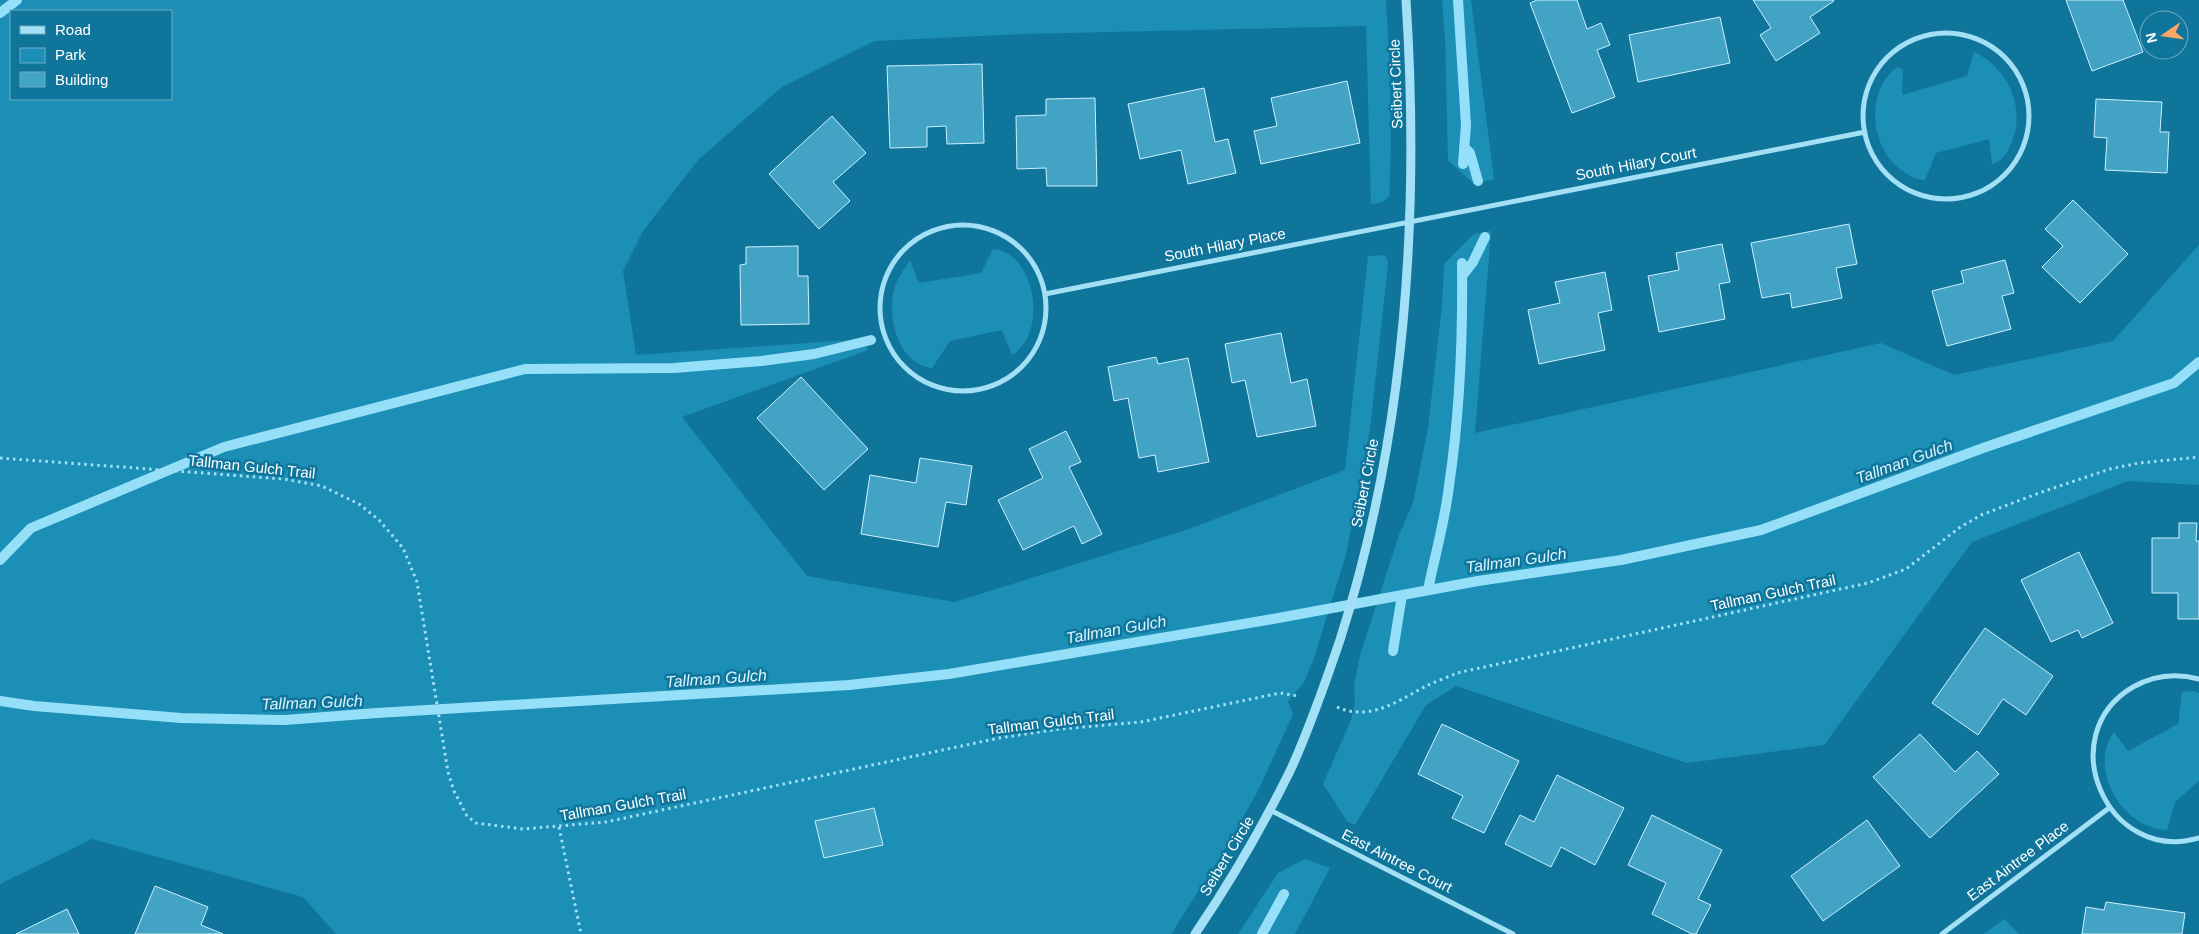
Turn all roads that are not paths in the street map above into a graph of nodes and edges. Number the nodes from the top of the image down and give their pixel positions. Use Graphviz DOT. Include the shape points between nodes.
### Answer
graph roads {
  1 [pos="1406,0"];
  2 [pos="1865,132"];
  3 [pos="1411,221"];
  4 [pos="1045,294"];
  5 [pos="2199,679"];
  6 [pos="2110,808"];
  7 [pos="1270,810"];
  8 [pos="2199,838"];
  9 [pos="1195,934"];
  10 [pos="1513,934"];
  11 [pos="1942,934"];
  1 -- 3 [label="street, Seibert Circle" via="1411,86"];
  2 -- 2 [label="street" via="1874,157 1901,186 1926,197 1952,199 1978,193 2010,168 2018,158 2027,133 2028,106 2015,70 1998,51 1964,35 1933,34 1903,45 1876,71 1866,94"];
  2 -- 3 [label="street, South Hilary Court"];
  3 -- 4 [label="street, South Hilary Place"];
  3 -- 7 [label="street, Seibert Circle" via="1393,404 1365,552 1334,658 1309,726"];
  4 -- 4 [label="street" via="1037,270 1012,241 990,229 953,224 929,231 913,241 891,264 882,287 880,320 891,352 914,376 943,389 976,390 1007,379 1031,356 1044,326"];
  5 -- 6 [label="street" via="2178,675 2151,679 2128,690 2109,709 2097,732 2093,759 2098,785"];
  6 -- 8 [label="street" via="2129,827 2153,838 2179,841"];
  6 -- 11 [label="street, East Aintree Place"];
  7 -- 9 [label="street, Seibert Circle"];
  7 -- 10 [label="street, East Aintree Court"];
}
